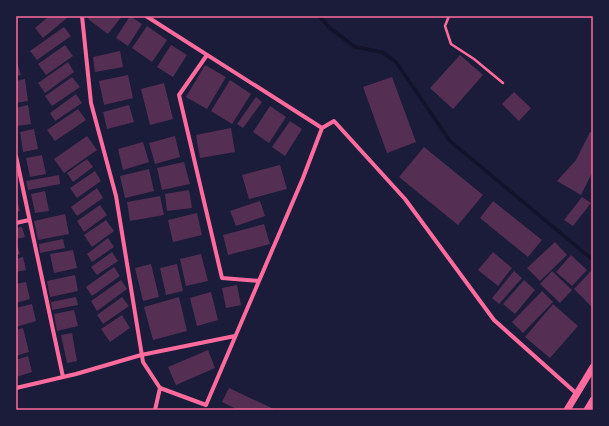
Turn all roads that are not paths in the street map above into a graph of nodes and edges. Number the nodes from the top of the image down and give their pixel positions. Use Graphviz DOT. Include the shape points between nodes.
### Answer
graph roads {
  1 [pos="82,16"];
  2 [pos="146,16"];
  3 [pos="449,16"];
  4 [pos="208,55"];
  5 [pos="503,83"];
  6 [pos="322,128"];
  7 [pos="16,159"];
  8 [pos="29,220"];
  9 [pos="16,223"];
  10 [pos="259,281"];
  11 [pos="235,336"];
  12 [pos="141,355"];
  13 [pos="593,367"];
  14 [pos="63,377"];
  15 [pos="16,388"];
  16 [pos="160,388"];
  17 [pos="577,394"];
  18 [pos="593,400"];
  19 [pos="155,410"];
  20 [pos="567,410"];
  21 [pos="587,410"];
  1 -- 12 [label="street" via="91,103 116,196"];
  2 -- 4 [label="street"];
  3 -- 5 [label="lane" via="445,26 451,44 474,58"];
  4 -- 6 [label="street"];
  4 -- 10 [label="street" via="179,96 222,278"];
  6 -- 10 [label="street"];
  6 -- 17 [label="street" via="334,121 405,199 494,320"];
  7 -- 8 [label="street"];
  8 -- 9 [label="street"];
  8 -- 14 [label="street"];
  10 -- 11 [label="street"];
  11 -- 12 [label="street"];
  11 -- 16 [label="street" via="206,405"];
  12 -- 14 [label="street"];
  12 -- 16 [label="street" via="142,362"];
  13 -- 17 [label="street"];
  14 -- 15 [label="street"];
  16 -- 19 [label="street"];
  17 -- 20 [label="street"];
  18 -- 21 [label="street"];
}
